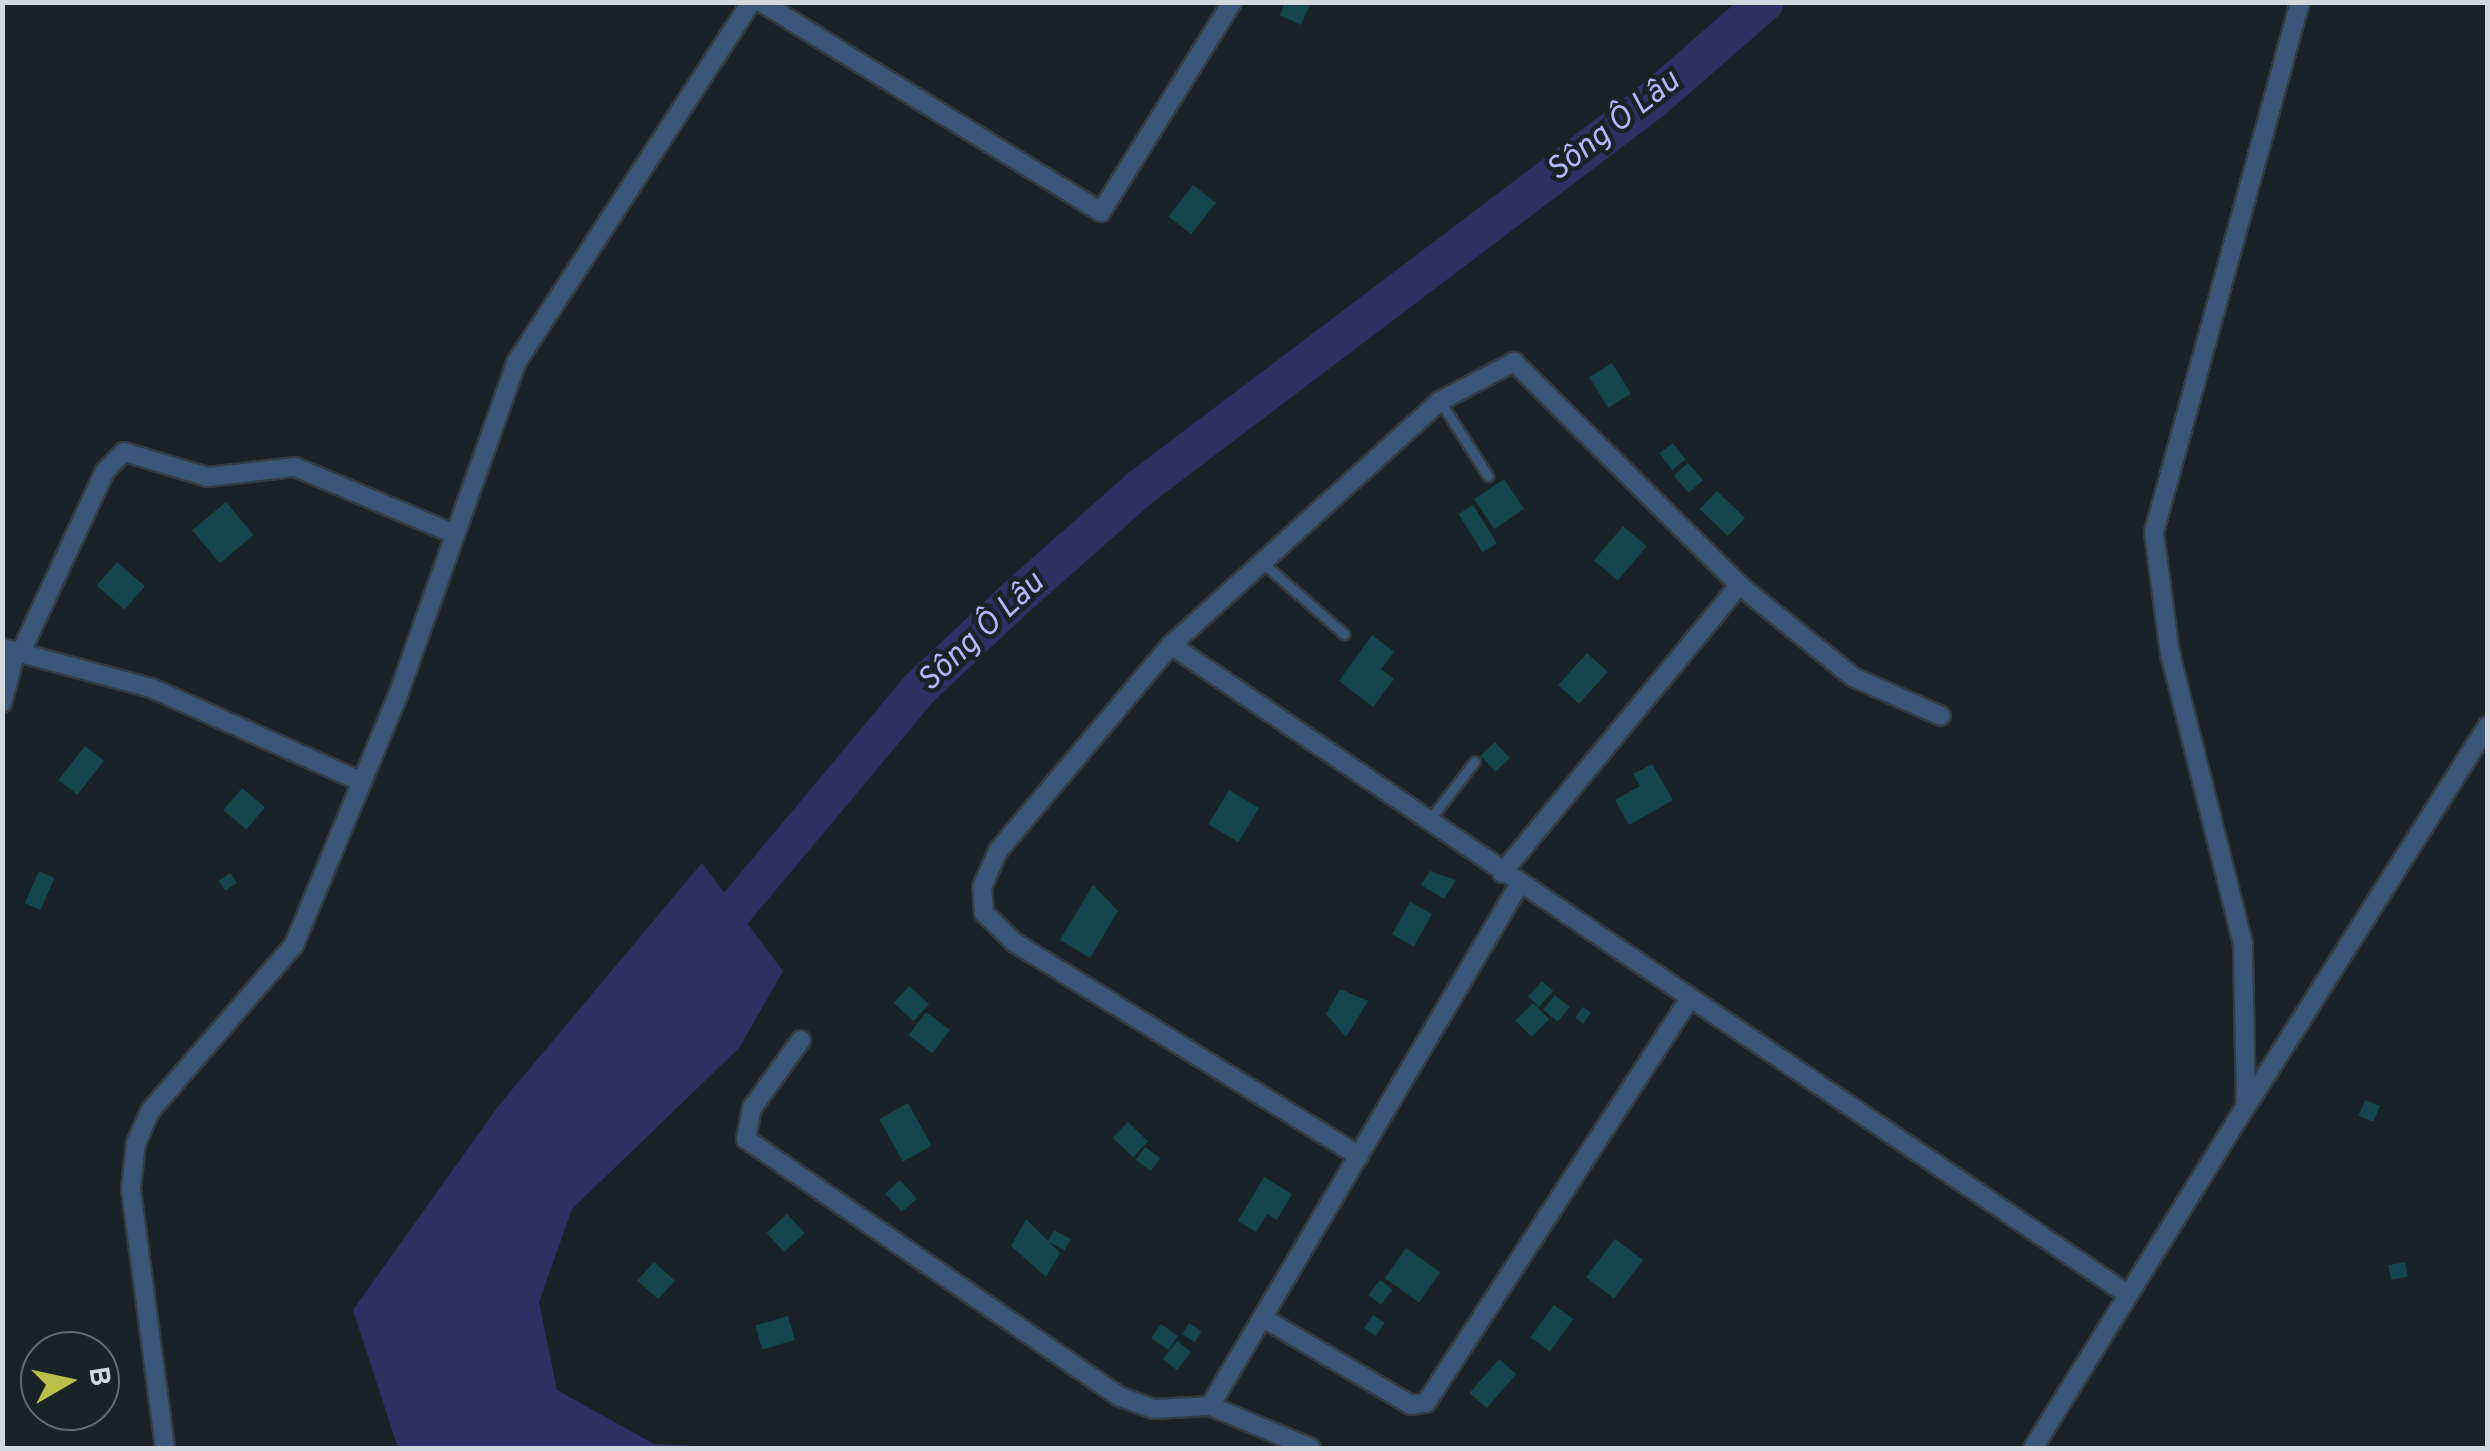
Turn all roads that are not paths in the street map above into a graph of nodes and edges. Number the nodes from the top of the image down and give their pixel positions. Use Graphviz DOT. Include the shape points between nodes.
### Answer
graph roads {
  1 [pos="751,2"];
  2 [pos="762,2"];
  3 [pos="1232,2"];
  4 [pos="2300,2"];
  5 [pos="1440,401"];
  6 [pos="1488,476"];
  7 [pos="454,534"];
  8 [pos="1263,563"];
  9 [pos="1739,585"];
  10 [pos="1344,634"];
  11 [pos="1171,645"];
  12 [pos="13,651"];
  13 [pos="2,702"];
  14 [pos="1941,716"];
  15 [pos="2488,724"];
  16 [pos="1475,761"];
  17 [pos="360,781"];
  18 [pos="1430,819"];
  19 [pos="1502,873"];
  20 [pos="1519,885"];
  21 [pos="1687,1003"];
  22 [pos="801,1040"];
  23 [pos="2246,1106"];
  24 [pos="1359,1156"];
  25 [pos="2127,1294"];
  26 [pos="1265,1320"];
  27 [pos="1210,1406"];
  28 [pos="165,1448"];
  29 [pos="1311,1448"];
  30 [pos="2033,1448"];
  1 -- 7 [label="street" via="538,323"];
  2 -- 3 [label="street" via="1101,212"];
  4 -- 23 [label="street" via="2154,532 2170,654 2243,944"];
  5 -- 6 [label="lane"];
  5 -- 8 [label="street"];
  5 -- 9 [label="street" via="1514,362"];
  7 -- 12 [label="street" via="294,467 208,477 124,452 105,471"];
  7 -- 17 [label="street"];
  8 -- 10 [label="lane"];
  8 -- 11 [label="street"];
  9 -- 14 [label="street" via="1853,676"];
  9 -- 19 [label="street"];
  11 -- 18 [label="street"];
  11 -- 24 [label="street" via="998,851 982,887 984,913 1015,943"];
  12 -- 13 [label="street"];
  12 -- 17 [label="street" via="151,688"];
  15 -- 23 [label="street"];
  16 -- 18 [label="lane"];
  17 -- 28 [label="street" via="294,946 152,1110 136,1142 131,1188"];
  18 -- 19 [label="street"];
  19 -- 20 [label="street"];
  20 -- 21 [label="street"];
  20 -- 24 [label="street"];
  21 -- 25 [label="street"];
  21 -- 26 [label="street" via="1426,1402 1411,1405"];
  22 -- 27 [label="street" via="752,1108 746,1138 1118,1396 1154,1409"];
  23 -- 25 [label="street"];
  24 -- 26 [label="street"];
  25 -- 30 [label="street"];
  26 -- 27 [label="street"];
  27 -- 29 [label="street"];
}
